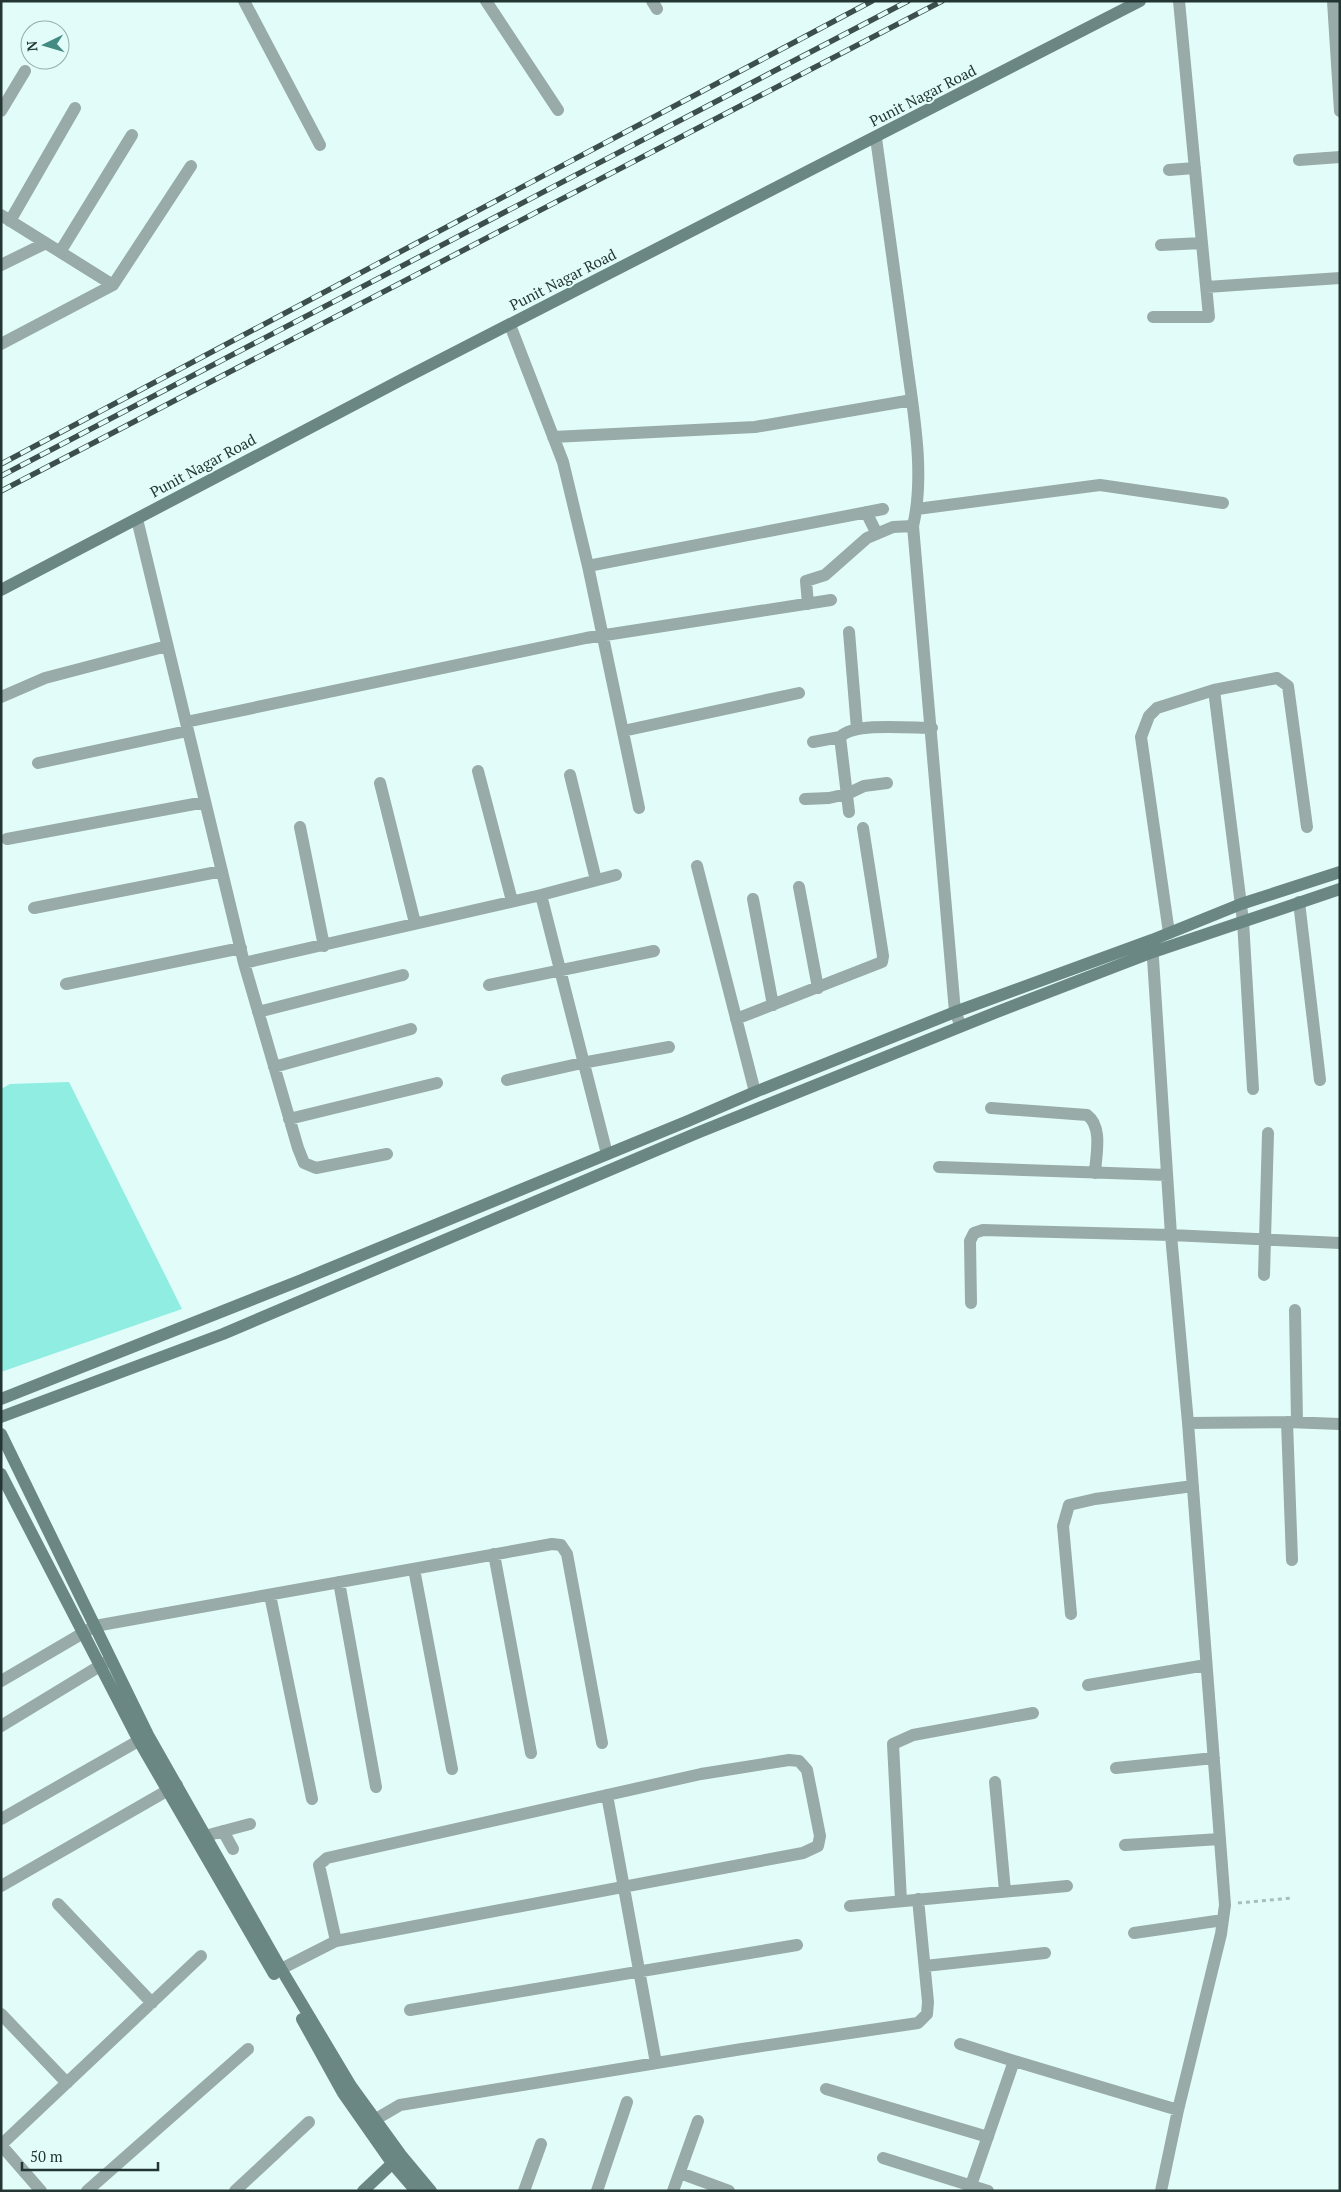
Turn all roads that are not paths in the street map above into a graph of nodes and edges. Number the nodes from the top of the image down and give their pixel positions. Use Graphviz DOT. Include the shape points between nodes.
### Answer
graph roads {
  1 [pos="244,1"];
  2 [pos="486,1"];
  3 [pos="1140,1"];
  4 [pos="1178,1"];
  5 [pos="1333,1"];
  6 [pos="1337,33"];
  7 [pos="25,71"];
  8 [pos="1339,96"];
  9 [pos="74,108"];
  10 [pos="558,110"];
  11 [pos="1,111"];
  12 [pos="1340,111"];
  13 [pos="132,135"];
  14 [pos="876,138"];
  15 [pos="320,145"];
  16 [pos="1340,157"];
  17 [pos="1299,160"];
  18 [pos="191,166"];
  19 [pos="1195,168"];
  20 [pos="1169,170"];
  21 [pos="6,218"];
  22 [pos="46,243"];
  23 [pos="1202,243"];
  24 [pos="1161,244"];
  25 [pos="60,252"];
  26 [pos="1,265"];
  27 [pos="1340,278"];
  28 [pos="113,285"];
  29 [pos="1207,287"];
  30 [pos="1153,317"];
  31 [pos="510,324"];
  32 [pos="1,344"];
  33 [pos="912,400"];
  34 [pos="553,437"];
  35 [pos="1223,503"];
  36 [pos="883,509"];
  37 [pos="917,509"];
  38 [pos="866,512"];
  39 [pos="137,519"];
  40 [pos="913,526"];
  41 [pos="877,534"];
  42 [pos="588,566"];
  43 [pos="1,590"];
  44 [pos="831,600"];
  45 [pos="808,604"];
  46 [pos="850,632"];
  47 [pos="603,637"];
  48 [pos="167,646"];
  49 [pos="1214,690"];
  50 [pos="799,693"];
  51 [pos="1,697"];
  52 [pos="186,727"];
  53 [pos="932,728"];
  54 [pos="857,729"];
  55 [pos="623,731"];
  56 [pos="840,737"];
  57 [pos="813,742"];
  58 [pos="38,763"];
  59 [pos="478,772"];
  60 [pos="570,775"];
  61 [pos="380,783"];
  62 [pos="887,783"];
  63 [pos="847,794"];
  64 [pos="804,799"];
  65 [pos="205,802"];
  66 [pos="639,808"];
  67 [pos="849,812"];
  68 [pos="300,826"];
  69 [pos="1307,826"];
  70 [pos="863,828"];
  71 [pos="7,839"];
  72 [pos="697,866"];
  73 [pos="222,871"];
  74 [pos="1340,872"];
  75 [pos="616,875"];
  76 [pos="596,880"];
  77 [pos="799,887"];
  78 [pos="1340,889"];
  79 [pos="541,895"];
  80 [pos="753,898"];
  81 [pos="512,901"];
  82 [pos="1299,902"];
  83 [pos="1241,904"];
  84 [pos="34,908"];
  85 [pos="1243,921"];
  86 [pos="415,923"];
  87 [pos="1169,933"];
  88 [pos="324,946"];
  89 [pos="1152,946"];
  90 [pos="241,948"];
  91 [pos="654,951"];
  92 [pos="244,963"];
  93 [pos="560,971"];
  94 [pos="404,974"];
  95 [pos="66,984"];
  96 [pos="490,985"];
  97 [pos="818,988"];
  98 [pos="774,1005"];
  99 [pos="258,1012"];
  100 [pos="956,1012"];
  101 [pos="736,1019"];
  102 [pos="961,1026"];
  103 [pos="411,1029"];
  104 [pos="669,1047"];
  105 [pos="582,1063"];
  106 [pos="274,1067"];
  107 [pos="507,1080"];
  108 [pos="1320,1080"];
  109 [pos="438,1083"];
  110 [pos="1253,1090"];
  111 [pos="755,1092"];
  112 [pos="990,1108"];
  113 [pos="289,1119"];
  114 [pos="1268,1133"];
  115 [pos="387,1154"];
  116 [pos="607,1154"];
  117 [pos="939,1166"];
  118 [pos="1094,1173"];
  119 [pos="1167,1175"];
  120 [pos="1171,1235"];
  121 [pos="1265,1239"];
  122 [pos="1340,1243"];
  123 [pos="1264,1275"];
  124 [pos="971,1303"];
  125 [pos="1295,1310"];
  126 [pos="1,1399"];
  127 [pos="1,1417"];
  128 [pos="1292,1422"];
  129 [pos="1188,1424"];
  130 [pos="1340,1424"];
  131 [pos="1,1434"];
  132 [pos="1,1474"];
  133 [pos="1193,1486"];
  134 [pos="28,1489"];
  135 [pos="14,1497"];
  136 [pos="494,1554"];
  137 [pos="1292,1560"];
  138 [pos="414,1568"];
  139 [pos="339,1582"];
  140 [pos="270,1595"];
  141 [pos="1071,1614"];
  142 [pos="95,1626"];
  143 [pos="82,1633"];
  144 [pos="106,1662"];
  145 [pos="1206,1665"];
  146 [pos="1,1680"];
  147 [pos="1088,1685"];
  148 [pos="1033,1713"];
  149 [pos="1,1726"];
  150 [pos="143,1738"];
  151 [pos="602,1743"];
  152 [pos="531,1753"];
  153 [pos="1214,1758"];
  154 [pos="452,1768"];
  155 [pos="1116,1768"];
  156 [pos="995,1782"];
  157 [pos="376,1787"];
  158 [pos="172,1788"];
  159 [pos="607,1795"];
  160 [pos="312,1799"];
  161 [pos="1,1819"];
  162 [pos="250,1824"];
  163 [pos="223,1831"];
  164 [pos="205,1836"];
  165 [pos="1220,1839"];
  166 [pos="1125,1845"];
  167 [pos="233,1849"];
  168 [pos="1,1886"];
  169 [pos="624,1886"];
  170 [pos="1067,1886"];
  171 [pos="1005,1891"];
  172 [pos="918,1899"];
  173 [pos="901,1901"];
  174 [pos="58,1904"];
  175 [pos="850,1906"];
  176 [pos="1223,1920"];
  177 [pos="250,1924"];
  178 [pos="1134,1933"];
  179 [pos="336,1941"];
  180 [pos="797,1945"];
  181 [pos="1045,1953"];
  182 [pos="201,1956"];
  183 [pos="925,1966"];
  184 [pos="281,1969"];
  185 [pos="640,1970"];
  186 [pos="152,2002"];
  187 [pos="298,2004"];
  188 [pos="410,2010"];
  189 [pos="1,2014"];
  190 [pos="960,2044"];
  191 [pos="248,2049"];
  192 [pos="1014,2061"];
  193 [pos="656,2063"];
  194 [pos="67,2084"];
  195 [pos="826,2089"];
  196 [pos="627,2102"];
  197 [pos="1178,2110"];
  198 [pos="376,2119"];
  199 [pos="698,2121"];
  200 [pos="310,2122"];
  201 [pos="988,2137"];
  202 [pos="541,2144"];
  203 [pos="1,2145"];
  204 [pos="883,2158"];
  205 [pos="397,2159"];
  206 [pos="680,2173"];
  207 [pos="970,2188"];
  208 [pos="42,2191"];
  209 [pos="87,2191"];
  210 [pos="235,2191"];
  211 [pos="363,2191"];
  212 [pos="416,2191"];
  213 [pos="431,2191"];
  214 [pos="524,2191"];
  215 [pos="597,2191"];
  216 [pos="673,2191"];
  217 [pos="729,2191"];
  218 [pos="988,2191"];
  219 [pos="1161,2191"];
  1 -- 15 [label="street"];
  2 -- 10 [label="street"];
  3 -- 14 [label="street, Punit Nagar Road"];
  4 -- 19 [label="street"];
  5 -- 6 [label="street"];
  6 -- 8 [label="street"];
  7 -- 11 [label="street"];
  8 -- 12 [label="street"];
  9 -- 21 [label="street"];
  13 -- 25 [label="street"];
  14 -- 31 [label="street, Punit Nagar Road"];
  14 -- 33 [label="street"];
  16 -- 17 [label="street"];
  18 -- 28 [label="street"];
  19 -- 20 [label="street"];
  19 -- 23 [label="street"];
  21 -- 22 [label="street"];
  22 -- 25 [label="street"];
  22 -- 26 [label="street"];
  23 -- 24 [label="street"];
  23 -- 29 [label="street"];
  25 -- 28 [label="street"];
  27 -- 29 [label="street"];
  28 -- 32 [label="street"];
  29 -- 30 [label="street" via="1209,317"];
  31 -- 34 [label="street"];
  31 -- 39 [label="street, Punit Nagar Road"];
  33 -- 34 [label="street" via="755,426"];
  33 -- 37 [label="street" via="919,480"];
  34 -- 42 [label="street" via="563,462"];
  35 -- 37 [label="street" via="1100,486"];
  36 -- 38 [label="street"];
  37 -- 40 [label="street"];
  38 -- 41 [label="street"];
  38 -- 42 [label="street"];
  39 -- 43 [label="street, Punit Nagar Road"];
  39 -- 48 [label="street"];
  40 -- 41 [label="street" via="893,527"];
  40 -- 53 [label="street"];
  41 -- 45 [label="street" via="867,538 825,575 806,581"];
  42 -- 47 [label="street"];
  44 -- 45 [label="street"];
  45 -- 47 [label="street"];
  46 -- 54 [label="street"];
  47 -- 52 [label="street" via="586,638"];
  47 -- 55 [label="street"];
  48 -- 51 [label="street" via="45,678"];
  48 -- 52 [label="street"];
  49 -- 69 [label="street" via="1277,678 1288,686"];
  49 -- 83 [label="street"];
  49 -- 87 [label="street" via="1158,708 1149,716 1141,737"];
  50 -- 55 [label="street"];
  52 -- 58 [label="street"];
  52 -- 65 [label="street"];
  53 -- 54 [label="street"];
  53 -- 100 [label="street"];
  54 -- 56 [label="street" via="846,731"];
  55 -- 66 [label="street"];
  56 -- 57 [label="street"];
  56 -- 63 [label="street"];
  59 -- 81 [label="street"];
  60 -- 76 [label="street"];
  61 -- 86 [label="street"];
  62 -- 63 [label="street" via="864,786"];
  63 -- 64 [label="street"];
  63 -- 67 [label="street"];
  65 -- 71 [label="street"];
  65 -- 73 [label="street"];
  68 -- 88 [label="street"];
  70 -- 97 [label="street" via="882,962"];
  72 -- 101 [label="street"];
  73 -- 84 [label="street"];
  73 -- 90 [label="street"];
  74 -- 83 [label="street"];
  75 -- 76 [label="street"];
  76 -- 79 [label="street"];
  77 -- 97 [label="street"];
  78 -- 82 [label="street"];
  79 -- 81 [label="street"];
  79 -- 93 [label="street"];
  80 -- 98 [label="street"];
  81 -- 86 [label="street"];
  82 -- 85 [label="street"];
  82 -- 108 [label="street"];
  83 -- 85 [label="street"];
  83 -- 87 [label="street"];
  85 -- 89 [label="street"];
  85 -- 110 [label="street"];
  86 -- 88 [label="street"];
  87 -- 89 [label="street"];
  88 -- 92 [label="street"];
  89 -- 100 [label="street"];
  89 -- 102 [label="street"];
  89 -- 119 [label="street"];
  90 -- 92 [label="street"];
  90 -- 95 [label="street"];
  91 -- 93 [label="street"];
  92 -- 99 [label="street"];
  93 -- 96 [label="street"];
  93 -- 105 [label="street"];
  94 -- 99 [label="street"];
  97 -- 98 [label="street"];
  98 -- 101 [label="street"];
  99 -- 106 [label="street"];
  100 -- 102 [label="street"];
  100 -- 111 [label="street"];
  101 -- 111 [label="street"];
  102 -- 127 [label="street" via="697,1133 223,1334"];
  103 -- 106 [label="street"];
  104 -- 105 [label="street"];
  105 -- 107 [label="street"];
  105 -- 116 [label="street"];
  106 -- 113 [label="street"];
  109 -- 113 [label="street"];
  111 -- 116 [label="street"];
  112 -- 118 [label="street" via="1087,1115 1095,1121 1097,1130"];
  113 -- 115 [label="street" via="304,1163 316,1168"];
  114 -- 121 [label="street"];
  116 -- 126 [label="street"];
  117 -- 118 [label="street"];
  118 -- 119 [label="street"];
  119 -- 120 [label="street"];
  120 -- 121 [label="street"];
  120 -- 124 [label="street" via="983,1230 974,1233 970,1241"];
  120 -- 129 [label="street"];
  121 -- 122 [label="street"];
  121 -- 123 [label="street"];
  125 -- 128 [label="street"];
  128 -- 129 [label="street"];
  128 -- 130 [label="street"];
  128 -- 137 [label="street"];
  129 -- 133 [label="street"];
  131 -- 134 [label="street"];
  132 -- 135 [label="street"];
  133 -- 141 [label="street" via="1069,1505 1063,1526"];
  133 -- 145 [label="street"];
  134 -- 135 [label="street"];
  134 -- 142 [label="street"];
  135 -- 143 [label="street"];
  136 -- 138 [label="street"];
  136 -- 151 [label="street" via="561,1545 566,1554"];
  136 -- 152 [label="street"];
  138 -- 139 [label="street"];
  138 -- 154 [label="street"];
  139 -- 140 [label="street"];
  139 -- 157 [label="street"];
  140 -- 142 [label="street"];
  140 -- 160 [label="street"];
  142 -- 143 [label="street"];
  142 -- 144 [label="street"];
  143 -- 144 [label="street"];
  143 -- 146 [label="street"];
  144 -- 149 [label="street"];
  144 -- 150 [label="street"];
  145 -- 147 [label="street"];
  145 -- 153 [label="street"];
  148 -- 173 [label="street" via="913,1735 893,1744"];
  150 -- 158 [label="street"];
  150 -- 161 [label="street"];
  153 -- 155 [label="street"];
  153 -- 165 [label="street"];
  156 -- 171 [label="street"];
  158 -- 164 [label="street"];
  158 -- 168 [label="street"];
  158 -- 177 [label="street"];
  159 -- 169 [label="street"];
  159 -- 169 [label="street" via="702,1774 799,1761 807,1770 820,1836 818,1846 803,1853"];
  159 -- 179 [label="street" via="327,1858 319,1865"];
  162 -- 163 [label="street"];
  163 -- 164 [label="street"];
  163 -- 167 [label="street"];
  164 -- 177 [label="street"];
  165 -- 166 [label="street"];
  165 -- 176 [label="street" via="1225,1905"];
  169 -- 179 [label="street"];
  169 -- 185 [label="street"];
  170 -- 171 [label="street"];
  171 -- 172 [label="street"];
  172 -- 173 [label="street"];
  172 -- 183 [label="street"];
  173 -- 175 [label="street"];
  174 -- 186 [label="street"];
  176 -- 178 [label="street"];
  176 -- 197 [label="street"];
  177 -- 184 [label="street"];
  177 -- 187 [label="street"];
  179 -- 184 [label="street"];
  180 -- 185 [label="street"];
  181 -- 183 [label="street"];
  182 -- 186 [label="street"];
  183 -- 193 [label="street" via="927,2014 918,2023"];
  184 -- 187 [label="street"];
  185 -- 188 [label="street"];
  185 -- 193 [label="street"];
  186 -- 194 [label="street"];
  187 -- 198 [label="street"];
  187 -- 205 [label="street" via="343,2094"];
  189 -- 194 [label="street"];
  190 -- 192 [label="street"];
  191 -- 209 [label="street"];
  192 -- 197 [label="street"];
  192 -- 201 [label="street"];
  193 -- 198 [label="street" via="400,2105"];
  194 -- 203 [label="street"];
  195 -- 201 [label="street"];
  196 -- 215 [label="street"];
  197 -- 219 [label="street"];
  198 -- 205 [label="street"];
  199 -- 206 [label="street"];
  200 -- 210 [label="street"];
  201 -- 207 [label="street"];
  202 -- 214 [label="street"];
  203 -- 208 [label="street"];
  204 -- 207 [label="street"];
  205 -- 211 [label="street"];
  205 -- 212 [label="street"];
  205 -- 213 [label="street"];
  206 -- 216 [label="street"];
  206 -- 217 [label="street"];
  207 -- 218 [label="street"];
}
